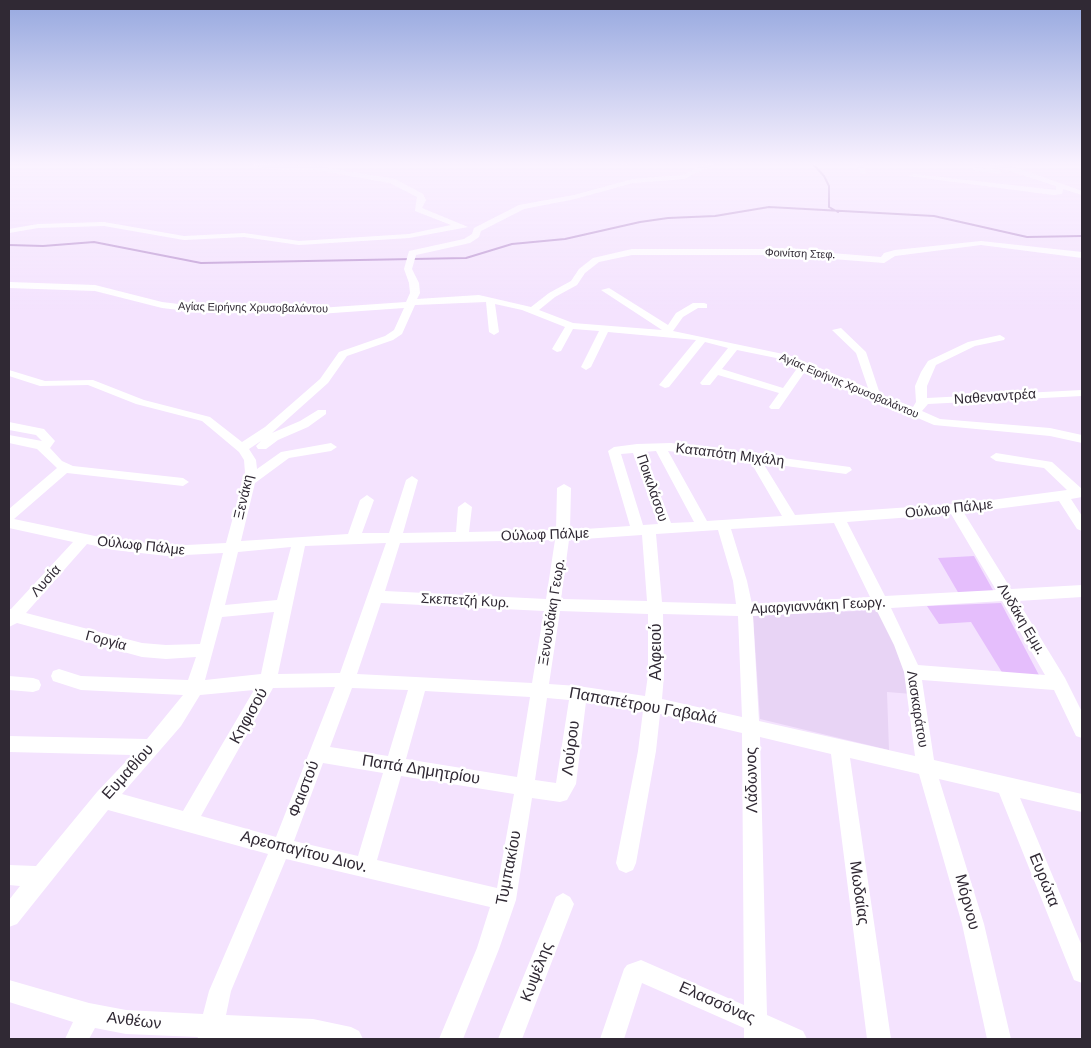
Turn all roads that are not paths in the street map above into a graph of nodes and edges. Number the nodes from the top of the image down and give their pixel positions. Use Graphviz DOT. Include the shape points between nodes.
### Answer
graph roads {
  1 [pos="425,212"];
  2 [pos="511,212"];
  3 [pos="458,226"];
  4 [pos="477,230"];
  5 [pos="9,231"];
  6 [pos="1082,255"];
  7 [pos="9,285"];
  8 [pos="606,290"];
  9 [pos="490,300"];
  10 [pos="411,303"];
  11 [pos="704,306"];
  12 [pos="532,311"];
  13 [pos="570,326"];
  14 [pos="604,330"];
  15 [pos="837,330"];
  16 [pos="668,331"];
  17 [pos="494,332"];
  18 [pos="1000,338"];
  19 [pos="702,339"];
  20 [pos="734,346"];
  21 [pos="557,349"];
  22 [pos="804,366"];
  23 [pos="586,367"];
  24 [pos="716,370"];
  25 [pos="9,372"];
  26 [pos="706,383"];
  27 [pos="665,385"];
  28 [pos="786,392"];
  29 [pos="1082,393"];
  30 [pos="876,397"];
  31 [pos="922,402"];
  32 [pos="775,407"];
  33 [pos="322,412"];
  34 [pos="915,414"];
  35 [pos="9,426"];
  36 [pos="9,439"];
  37 [pos="1082,439"];
  38 [pos="659,446"];
  39 [pos="44,448"];
  40 [pos="331,448"];
  41 [pos="637,448"];
  42 [pos="245,452"];
  43 [pos="996,457"];
  44 [pos="754,458"];
  45 [pos="65,468"];
  46 [pos="846,470"];
  47 [pos="250,480"];
  48 [pos="412,480"];
  49 [pos="183,482"];
  50 [pos="564,488"];
  51 [pos="1080,493"];
  52 [pos="1062,494"];
  53 [pos="367,500"];
  54 [pos="465,507"];
  55 [pos="955,510"];
  56 [pos="9,516"];
  57 [pos="838,517"];
  58 [pos="791,520"];
  59 [pos="9,524"];
  60 [pos="723,524"];
  61 [pos="703,526"];
  62 [pos="1082,526"];
  63 [pos="651,529"];
  64 [pos="564,535"];
  65 [pos="462,537"];
  66 [pos="353,538"];
  67 [pos="395,538"];
  68 [pos="83,540"];
  69 [pos="299,542"];
  70 [pos="231,548"];
  71 [pos="1082,591"];
  72 [pos="1007,596"];
  73 [pos="376,597"];
  74 [pos="881,604"];
  75 [pos="283,605"];
  76 [pos="554,605"];
  77 [pos="655,609"];
  78 [pos="745,610"];
  79 [pos="216,612"];
  80 [pos="10,617"];
  81 [pos="206,650"];
  82 [pos="912,672"];
  83 [pos="59,676"];
  84 [pos="268,681"];
  85 [pos="346,681"];
  86 [pos="419,682"];
  87 [pos="9,683"];
  88 [pos="1059,683"];
  89 [pos="33,685"];
  90 [pos="195,688"];
  91 [pos="540,690"];
  92 [pos="578,693"];
  93 [pos="654,705"];
  94 [pos="751,727"];
  95 [pos="1082,730"];
  96 [pos="9,744"];
  97 [pos="151,747"];
  98 [pos="839,747"];
  99 [pos="317,753"];
  100 [pos="394,764"];
  101 [pos="926,768"];
  102 [pos="1006,787"];
  103 [pos="524,788"];
  104 [pos="104,799"];
  105 [pos="1082,803"];
  106 [pos="187,822"];
  107 [pos="281,848"];
  108 [pos="626,863"];
  109 [pos="364,868"];
  110 [pos="9,875"];
  111 [pos="41,877"];
  112 [pos="505,900"];
  113 [pos="563,904"];
  114 [pos="9,916"];
  115 [pos="1082,972"];
  116 [pos="9,991"];
  117 [pos="89,1015"];
  118 [pos="757,1030"];
  119 [pos="210,1033"];
  120 [pos="77,1039"];
  121 [pos="352,1039"];
  122 [pos="451,1039"];
  123 [pos="510,1039"];
  124 [pos="612,1039"];
  125 [pos="795,1039"];
  126 [pos="880,1039"];
  127 [pos="999,1039"];
  1 -- 3 [label="street"];
  2 -- 4 [label="street"];
  3 -- 4 [label="street"];
  3 -- 5 [label="street" via="416,236 299,244 247,235 184,238 104,224 38,226"];
  4 -- 10 [label="street" via="475,236 465,241 416,252 409,260 408,271 415,288"];
  6 -- 12 [label="street, Φοινίτση Στεφ." via="981,243 895,253 887,255 884,260 781,252 632,252 596,260 574,283"];
  7 -- 10 [label="street, Αγίας Ειρήνης Χρυσοβαλάντου" via="95,288 162,305 195,309 314,311"];
  8 -- 16 [label="street"];
  9 -- 10 [label="street, Αγίας Ειρήνης Χρυσοβαλάντου" via="465,297"];
  9 -- 12 [label="street, Αγίας Ειρήνης Χρυσοβαλάντου"];
  9 -- 17 [label="street"];
  10 -- 42 [label="street" via="396,335 343,354 324,381"];
  11 -- 16 [label="street" via="696,305 680,315"];
  12 -- 13 [label="street, Αγίας Ειρήνης Χρυσοβαλάντου"];
  13 -- 14 [label="street, Αγίας Ειρήνης Χρυσοβαλάντου"];
  13 -- 21 [label="street"];
  14 -- 16 [label="street, Αγίας Ειρήνης Χρυσοβαλάντου"];
  14 -- 23 [label="street"];
  15 -- 30 [label="street" via="860,352"];
  16 -- 19 [label="street, Αγίας Ειρήνης Χρυσοβαλάντου"];
  18 -- 31 [label="street" via="970,345 932,364 923,380"];
  19 -- 20 [label="street, Αγίας Ειρήνης Χρυσοβαλάντου"];
  19 -- 27 [label="street"];
  20 -- 22 [label="street, Αγίας Ειρήνης Χρυσοβαλάντου" via="782,356"];
  20 -- 24 [label="street"];
  22 -- 28 [label="street"];
  22 -- 30 [label="street, Αγίας Ειρήνης Χρυσοβαλάντου"];
  24 -- 26 [label="street"];
  24 -- 28 [label="street"];
  25 -- 42 [label="street" via="44,384 92,382 140,402 206,419"];
  28 -- 32 [label="street"];
  29 -- 31 [label="street, Ναθεναντρέα"];
  30 -- 34 [label="street, Αγίας Ειρήνης Χρυσοβαλάντου"];
  31 -- 34 [label="street"];
  33 -- 42 [label="street"];
  34 -- 37 [label="street, Αγίας Ειρήνης Χρυσοβαλάντου" via="946,424 1050,432"];
  35 -- 39 [label="street" via="40,432 49,441"];
  36 -- 39 [label="street"];
  38 -- 41 [label="street, Καταπότη Μιχάλη"];
  38 -- 44 [label="street, Καταπότη Μιχάλη"];
  38 -- 61 [label="street"];
  39 -- 45 [label="street"];
  40 -- 47 [label="street" via="285,455"];
  41 -- 63 [label="street, Ποικιλάσου"];
  41 -- 63 [label="street, Καταπότη Μιχάλη" via="614,451"];
  42 -- 47 [label="street, Ξενάκη" via="251,464"];
  43 -- 51 [label="street" via="1048,465"];
  44 -- 46 [label="street, Καταπότη Μιχάλη"];
  44 -- 58 [label="street"];
  45 -- 49 [label="street"];
  45 -- 56 [label="street"];
  47 -- 70 [label="street, Ξενάκη"];
  48 -- 67 [label="street, Φαιστού"];
  50 -- 64 [label="street"];
  51 -- 52 [label="street, Ούλωφ Πάλμε"];
  52 -- 55 [label="street, Ούλωφ Πάλμε"];
  52 -- 62 [label="street"];
  53 -- 66 [label="street"];
  54 -- 65 [label="street"];
  55 -- 57 [label="street, Ούλωφ Πάλμε"];
  55 -- 72 [label="street, Λυδάκη Εμμ."];
  57 -- 58 [label="street, Ούλωφ Πάλμε"];
  57 -- 74 [label="street, Λασκαράτου"];
  58 -- 60 [label="street, Ούλωφ Πάλμε"];
  59 -- 68 [label="street, Ούλωφ Πάλμε"];
  60 -- 61 [label="street, Ούλωφ Πάλμε"];
  60 -- 78 [label="street, Λάδωνος"];
  61 -- 63 [label="street, Ούλωφ Πάλμε"];
  63 -- 64 [label="street, Ούλωφ Πάλμε"];
  63 -- 77 [label="street, Αλφειού"];
  64 -- 65 [label="street, Ούλωφ Πάλμε"];
  64 -- 76 [label="street, Ξενουδάκη Γεωρ."];
  65 -- 67 [label="street, Ούλωφ Πάλμε"];
  66 -- 67 [label="street, Ούλωφ Πάλμε"];
  66 -- 69 [label="street, Ούλωφ Πάλμε"];
  67 -- 73 [label="street, Φαιστού"];
  68 -- 70 [label="street, Ούλωφ Πάλμε" via="167,551"];
  68 -- 80 [label="street, Λυσία"];
  69 -- 70 [label="street, Ούλωφ Πάλμε"];
  69 -- 75 [label="street, Κηφισού"];
  70 -- 79 [label="street, Ευμαθίου"];
  71 -- 72 [label="street, Αμαργιαννάκη Γεωργ."];
  72 -- 74 [label="street, Αμαργιαννάκη Γεωργ."];
  72 -- 88 [label="street, Λυδάκη Εμμ."];
  73 -- 76 [label="street, Σκεπετζή Κυρ."];
  73 -- 85 [label="street, Φαιστού"];
  74 -- 78 [label="street, Αμαργιαννάκη Γεωργ."];
  74 -- 82 [label="street, Λασκαράτου"];
  75 -- 79 [label="street"];
  75 -- 84 [label="street, Κηφισού"];
  76 -- 77 [label="street, Αμαργιαννάκη Γεωργ."];
  76 -- 91 [label="street, Ξενουδάκη Γεωρ."];
  77 -- 78 [label="street, Αμαργιαννάκη Γεωργ."];
  77 -- 93 [label="street, Αλφειού"];
  78 -- 94 [label="street, Λάδωνος"];
  79 -- 81 [label="street, Ευμαθίου"];
  80 -- 81 [label="street, Γοργία" via="142,650"];
  81 -- 90 [label="street, Ευμαθίου"];
  82 -- 88 [label="street"];
  82 -- 101 [label="street, Λασκαράτου"];
  83 -- 90 [label="street, Παπαπέτρου Γαβαλά" via="81,683"];
  84 -- 85 [label="street, Παπαπέτρου Γαβαλά"];
  84 -- 90 [label="street, Παπαπέτρου Γαβαλά"];
  84 -- 106 [label="street, Κηφισού"];
  85 -- 86 [label="street, Παπαπέτρου Γαβαλά"];
  85 -- 99 [label="street, Φαιστού"];
  86 -- 91 [label="street, Παπαπέτρου Γαβαλά"];
  86 -- 100 [label="street"];
  87 -- 89 [label="street"];
  88 -- 95 [label="street, Λυδάκη Εμμ."];
  90 -- 97 [label="street, Ευμαθίου" via="175,720"];
  91 -- 92 [label="street, Παπαπέτρου Γαβαλά"];
  91 -- 103 [label="street, Τυμπακίου"];
  92 -- 93 [label="street, Παπαπέτρου Γαβαλά"];
  92 -- 103 [label="street, Λούρου" via="565,789 554,794"];
  93 -- 94 [label="street, Παπαπέτρου Γαβαλά"];
  93 -- 108 [label="street, Αλφειού"];
  94 -- 98 [label="street, Παπαπέτρου Γαβαλά"];
  94 -- 118 [label="street, Λάδωνος"];
  96 -- 97 [label="street"];
  97 -- 104 [label="street, Ευμαθίου"];
  98 -- 101 [label="street, Παπαπέτρου Γαβαλά"];
  98 -- 126 [label="street, Μωδαίας"];
  99 -- 100 [label="street, Παπά Δημητρίου"];
  99 -- 107 [label="street, Φαιστού"];
  100 -- 103 [label="street, Παπά Δημητρίου"];
  100 -- 109 [label="street"];
  101 -- 102 [label="street, Παπαπέτρου Γαβαλά"];
  101 -- 127 [label="street, Μόρνου" via="971,916"];
  102 -- 105 [label="street, Παπαπέτρου Γαβαλά"];
  102 -- 115 [label="street, Ευρώτα"];
  103 -- 112 [label="street, Τυμπακίου"];
  104 -- 106 [label="street, Αρεοπαγίτου Διον."];
  104 -- 111 [label="street, Ευμαθίου"];
  106 -- 107 [label="street, Αρεοπαγίτου Διον."];
  107 -- 109 [label="street, Αρεοπαγίτου Διον."];
  107 -- 119 [label="street, Φαιστού" via="224,980"];
  109 -- 112 [label="street, Αρεοπαγίτου Διον."];
  110 -- 111 [label="street"];
  111 -- 114 [label="street, Ευμαθίου"];
  112 -- 122 [label="street, Τυμπακίου"];
  113 -- 123 [label="street, Κυψέλης"];
  116 -- 117 [label="street, Ανθέων"];
  117 -- 119 [label="street, Ανθέων"];
  117 -- 120 [label="street"];
  118 -- 124 [label="street, Ελασσόνας" via="651,974 638,971 632,977"];
  118 -- 125 [label="street, Ελασσόνας"];
  119 -- 121 [label="street, Ανθέων" via="313,1031"];
}
